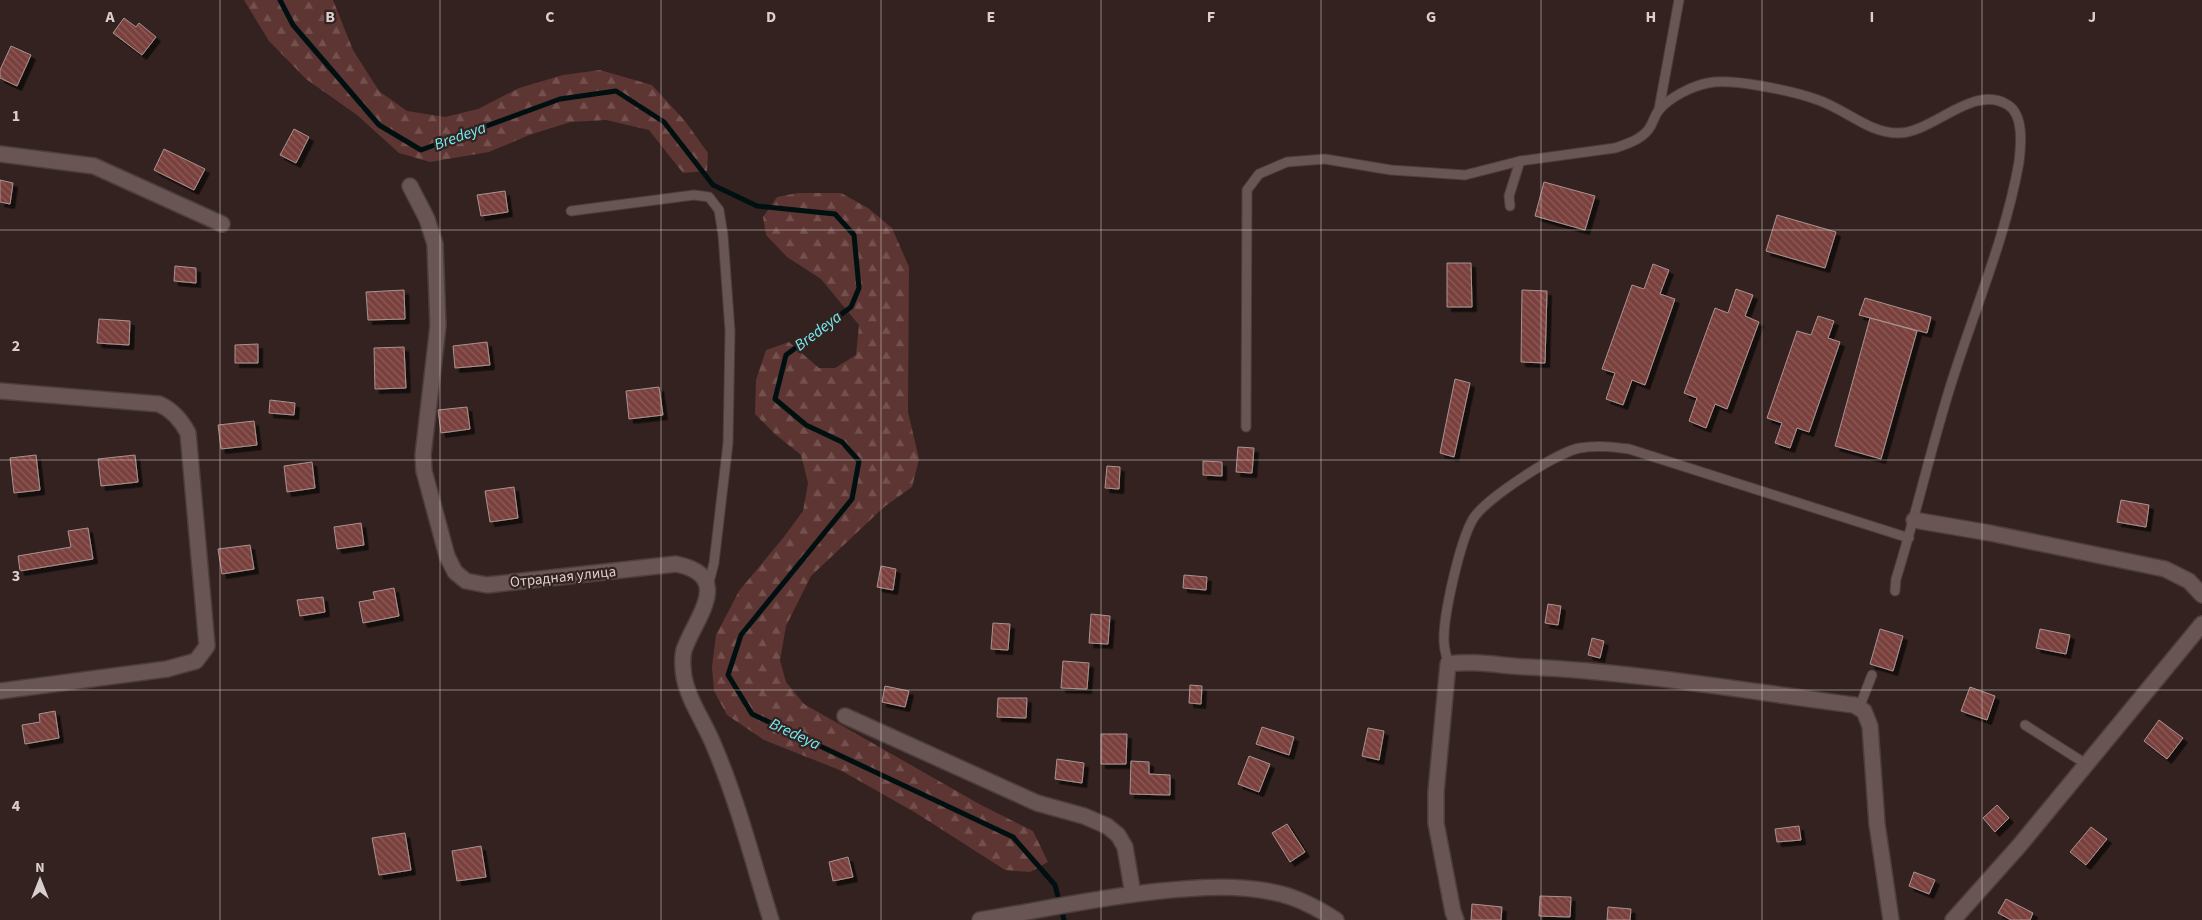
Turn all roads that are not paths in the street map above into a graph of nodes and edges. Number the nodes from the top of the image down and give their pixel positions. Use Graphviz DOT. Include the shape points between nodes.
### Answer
graph roads {
  1 [pos="1679,0"];
  2 [pos="1660,109"];
  3 [pos="0,154"];
  4 [pos="1520,161"];
  5 [pos="410,186"];
  6 [pos="1510,206"];
  7 [pos="571,211"];
  8 [pos="222,224"];
  9 [pos="0,391"];
  10 [pos="1246,427"];
  11 [pos="1914,520"];
  12 [pos="1909,538"];
  13 [pos="707,589"];
  14 [pos="1895,591"];
  15 [pos="2202,595"];
  16 [pos="2202,624"];
  17 [pos="1448,664"];
  18 [pos="1872,675"];
  19 [pos="0,691"];
  20 [pos="1859,708"];
  21 [pos="845,716"];
  22 [pos="2025,725"];
  23 [pos="2086,764"];
  24 [pos="1133,894"];
  25 [pos="771,920"];
  26 [pos="980,920"];
  27 [pos="1336,920"];
  28 [pos="1456,920"];
  29 [pos="1890,920"];
  30 [pos="1953,920"];
  1 -- 2 [label="lane"];
  2 -- 4 [label="lane" via="1647,131 1630,143 1615,148"];
  2 -- 11 [label="lane" via="1677,95 1707,83 1732,81 1818,100 1888,133 1914,130 1980,99 1993,98 2009,106 2016,117 2021,133 2019,160 2005,223 1948,394"];
  3 -- 8 [label="street" via="94,166"];
  4 -- 6 [label="lane" via="1509,196"];
  4 -- 10 [label="lane" via="1465,175 1391,170 1325,159 1287,162 1259,174 1247,190"];
  5 -- 13 [label="street, Отрадная улица" via="427,219 435,244 438,326 424,471 454,572 466,581 487,585 676,564 691,567 701,574"];
  7 -- 13 [label="lane" via="694,195 709,198 719,210 728,281 730,331 728,443 714,563"];
  9 -- 19 [label="street" via="159,404 169,408 182,423 188,433 207,646 196,661 167,669"];
  11 -- 12 [label="lane"];
  11 -- 15 [label="street" via="2165,569 2189,581"];
  12 -- 14 [label="lane"];
  12 -- 17 [label="lane" via="1630,449 1578,448 1552,458 1488,503 1474,518 1463,542 1444,626"];
  13 -- 25 [label="street" via="705,608 683,652 684,676 742,825"];
  16 -- 23 [label="street"];
  17 -- 20 [label="street" via="1462,662 1579,670"];
  17 -- 28 [label="street" via="1436,823"];
  18 -- 20 [label="lane"];
  20 -- 29 [label="street" via="1864,711 1870,726 1879,840"];
  21 -- 24 [label="street" via="1037,804 1084,816 1107,826 1126,847"];
  22 -- 23 [label="lane"];
  23 -- 30 [label="street"];
  24 -- 26 [label="street"];
  24 -- 27 [label="street" via="1211,886 1250,888 1282,894"];
}
